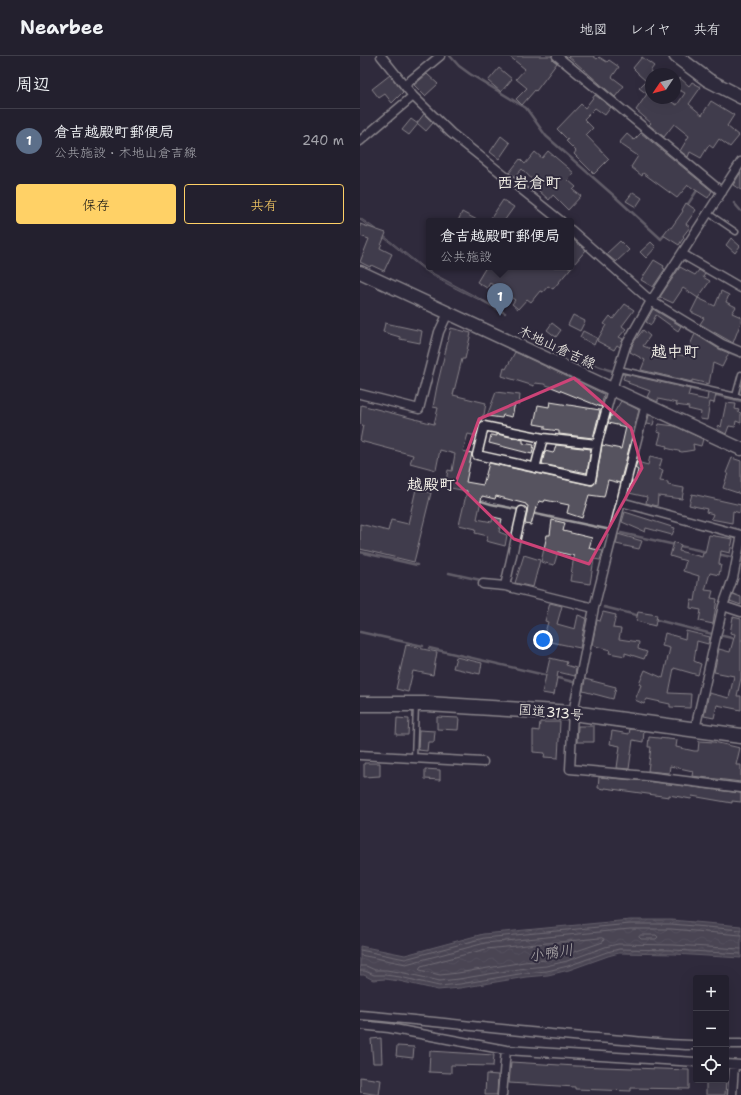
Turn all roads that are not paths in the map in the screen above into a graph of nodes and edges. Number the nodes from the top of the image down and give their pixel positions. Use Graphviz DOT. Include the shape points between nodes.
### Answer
graph roads {
  1 [pos="382,56"];
  2 [pos="440,56"];
  3 [pos="676,56"];
  4 [pos="561,57"];
  5 [pos="405,85"];
  6 [pos="414,96"];
  7 [pos="741,96"];
  8 [pos="360,141"];
  9 [pos="741,162"];
  10 [pos="722,192"];
  11 [pos="708,213"];
  12 [pos="557,218"];
  13 [pos="736,232"];
  14 [pos="574,233"];
  15 [pos="682,254"];
  16 [pos="360,272"];
  17 [pos="741,288"];
  18 [pos="651,302"];
  19 [pos="448,313"];
  20 [pos="741,352"];
  21 [pos="619,369"];
  22 [pos="741,374"];
  23 [pos="612,389"];
  24 [pos="360,394"];
  25 [pos="735,396"];
  26 [pos="741,397"];
  27 [pos="646,404"];
  28 [pos="543,438"];
  29 [pos="597,444"];
  30 [pos="741,450"];
  31 [pos="535,468"];
  32 [pos="621,502"];
  33 [pos="522,510"];
  34 [pos="741,535"];
  35 [pos="741,539"];
  36 [pos="732,578"];
  37 [pos="741,581"];
  38 [pos="483,584"];
  39 [pos="505,586"];
  40 [pos="723,606"];
  41 [pos="594,608"];
  42 [pos="741,612"];
  43 [pos="360,704"];
  44 [pos="416,704"];
  45 [pos="573,713"];
  46 [pos="695,729"];
  47 [pos="741,736"];
  48 [pos="360,755"];
  49 [pos="414,758"];
  50 [pos="484,762"];
  51 [pos="741,788"];
  52 [pos="360,1015"];
  53 [pos="360,1025"];
  54 [pos="693,1044"];
  55 [pos="729,1044"];
  56 [pos="741,1044"];
  57 [pos="506,1050"];
  58 [pos="693,1062"];
  59 [pos="734,1065"];
  60 [pos="502,1095"];
  61 [pos="732,1095"];
  1 -- 5 [label="street"];
  2 -- 5 [label="street"];
  3 -- 7 [label="main road" via="708,80"];
  4 -- 10 [label="street"];
  5 -- 6 [label="street"];
  6 -- 8 [label="street"];
  6 -- 12 [label="street" via="451,133"];
  9 -- 10 [label="street"];
  10 -- 11 [label="street"];
  11 -- 13 [label="lane"];
  11 -- 15 [label="street"];
  14 -- 18 [label="street"];
  15 -- 17 [label="street"];
  15 -- 18 [label="street"];
  16 -- 19 [label="main road, 木地山倉吉線"];
  18 -- 20 [label="street" via="722,344"];
  18 -- 21 [label="street" via="626,345"];
  19 -- 23 [label="main road, 木地山倉吉線"];
  19 -- 24 [label="street" via="439,332 419,409"];
  21 -- 23 [label="street"];
  21 -- 25 [label="lane"];
  22 -- 25 [label="lane"];
  23 -- 27 [label="main road, 木地山倉吉線"];
  23 -- 29 [label="street"];
  25 -- 26 [label="lane"];
  27 -- 30 [label="main road, 木地山倉吉線"];
  27 -- 32 [label="street"];
  28 -- 29 [label="street"];
  28 -- 31 [label="street"];
  28 -- 31 [label="street" via="484,426 477,455"];
  29 -- 31 [label="street" via="591,480"];
  32 -- 34 [label="street"];
  32 -- 41 [label="street"];
  33 -- 39 [label="street"];
  35 -- 36 [label="street"];
  36 -- 37 [label="street"];
  36 -- 40 [label="street"];
  38 -- 39 [label="street"];
  39 -- 41 [label="street"];
  40 -- 42 [label="street"];
  40 -- 46 [label="street"];
  41 -- 45 [label="street"];
  43 -- 44 [label="highway, 国道313号"];
  44 -- 45 [label="highway, 国道313号"];
  44 -- 49 [label="lane"];
  45 -- 46 [label="highway, 国道313号"];
  45 -- 51 [label="street" via="570,769"];
  46 -- 47 [label="highway, 国道313号"];
  48 -- 49 [label="street"];
  49 -- 50 [label="street"];
  52 -- 54 [label="street" via="446,1022 557,1036"];
  53 -- 57 [label="street"];
  55 -- 56 [label="street"];
  57 -- 58 [label="street"];
  57 -- 60 [label="street"];
  59 -- 61 [label="street"];
}
